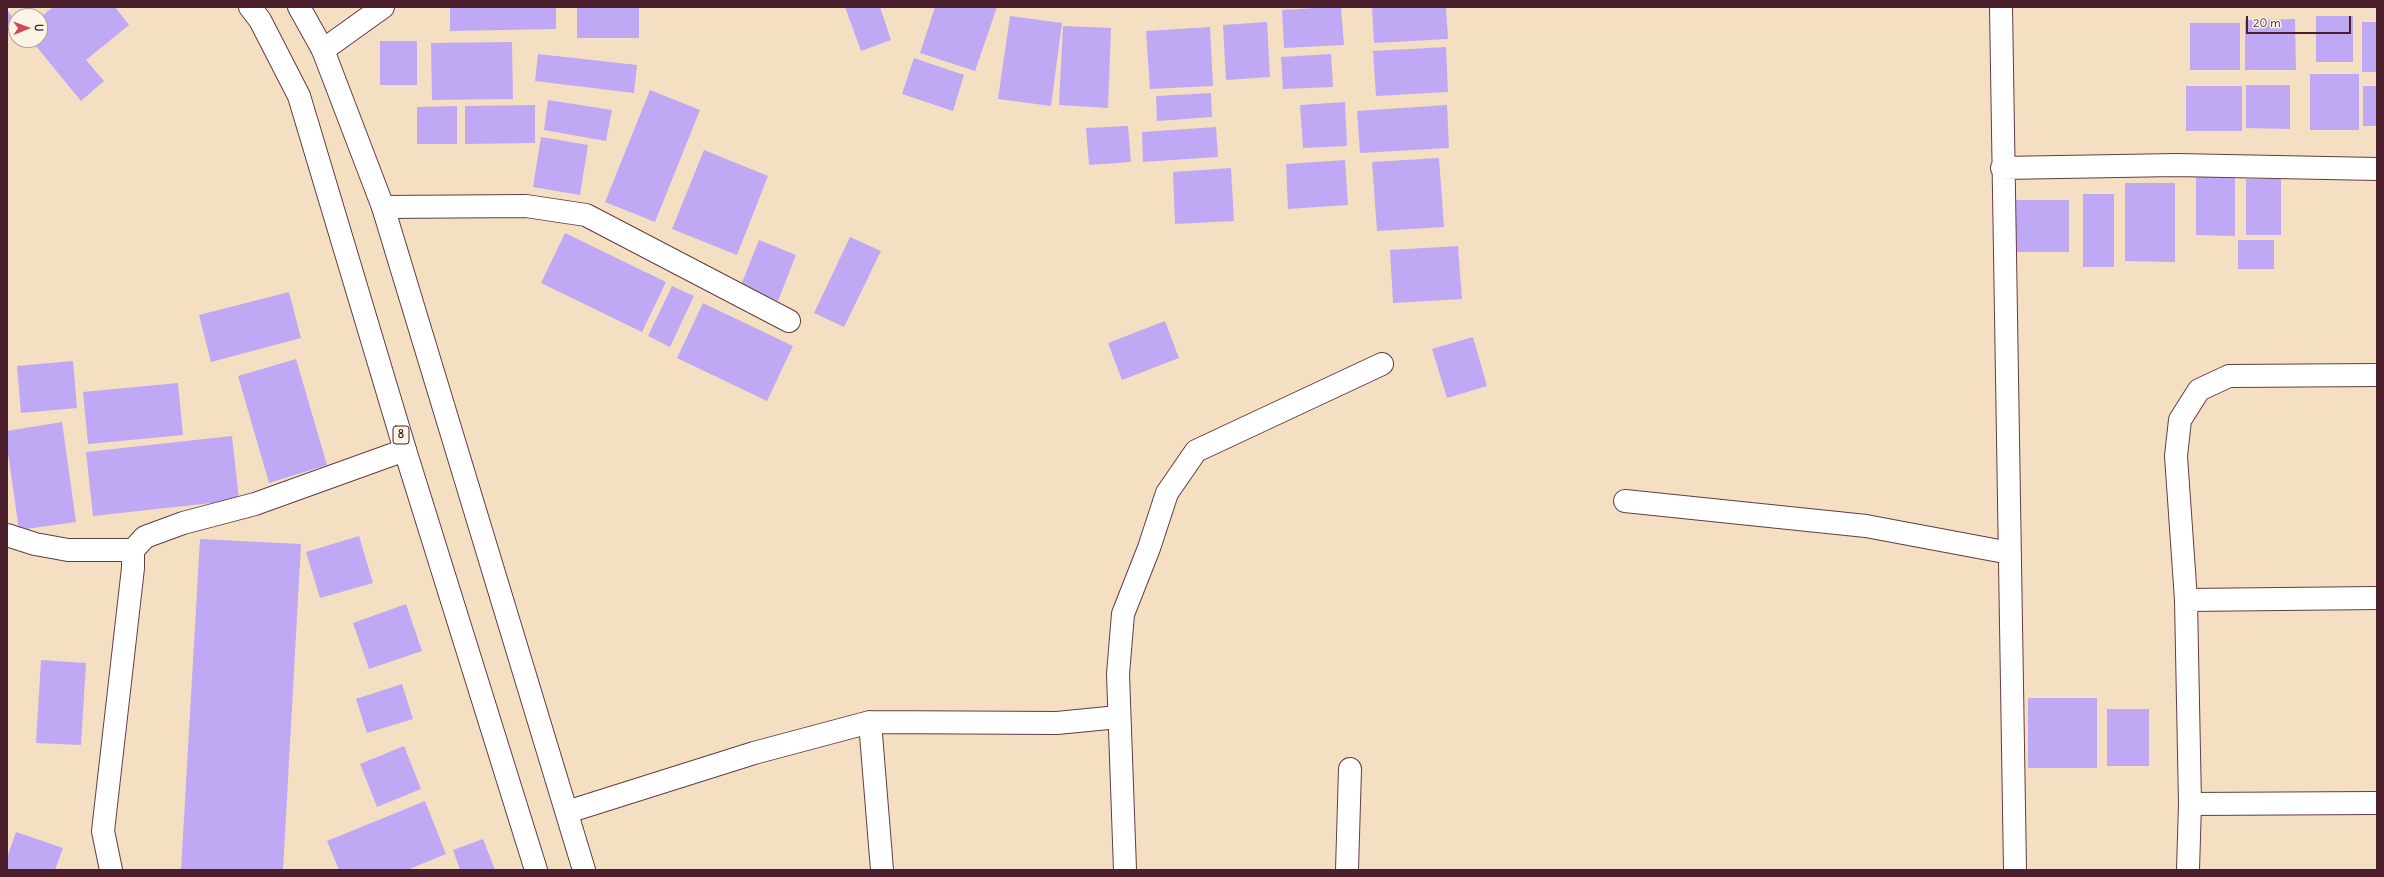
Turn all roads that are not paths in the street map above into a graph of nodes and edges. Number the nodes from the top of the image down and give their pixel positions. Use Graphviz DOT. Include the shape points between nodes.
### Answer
graph roads {
  1 [pos="250,7"];
  2 [pos="298,7"];
  3 [pos="383,7"];
  4 [pos="2001,7"];
  5 [pos="323,50"];
  6 [pos="2002,168"];
  7 [pos="2377,169"];
  8 [pos="383,207"];
  9 [pos="789,321"];
  10 [pos="1382,364"];
  11 [pos="2377,375"];
  12 [pos="405,450"];
  13 [pos="1625,501"];
  14 [pos="7,535"];
  15 [pos="133,550"];
  16 [pos="2010,553"];
  17 [pos="2377,598"];
  18 [pos="2186,600"];
  19 [pos="1118,717"];
  20 [pos="870,722"];
  21 [pos="1350,768"];
  22 [pos="2377,803"];
  23 [pos="2190,804"];
  24 [pos="567,812"];
  25 [pos="111,870"];
  26 [pos="536,870"];
  27 [pos="584,870"];
  28 [pos="882,870"];
  29 [pos="1125,870"];
  30 [pos="1347,870"];
  31 [pos="2015,870"];
  32 [pos="2188,870"];
  1 -- 12 [label="main road, 8" via="260,20 298,96"];
  2 -- 5 [label="main road"];
  3 -- 5 [label="main road"];
  4 -- 6 [label="main road"];
  5 -- 8 [label="main road"];
  6 -- 7 [label="main road" via="2176,164"];
  6 -- 16 [label="main road"];
  8 -- 9 [label="main road" via="526,206 586,215"];
  8 -- 24 [label="main road"];
  10 -- 19 [label="main road" via="1196,451 1167,493 1123,614 1118,674"];
  11 -- 18 [label="main road" via="2229,376 2199,390 2180,420 2176,456"];
  12 -- 15 [label="main road" via="255,504 183,523 145,537"];
  12 -- 26 [label="main road, 8"];
  13 -- 16 [label="main road" via="1866,526"];
  14 -- 15 [label="main road" via="34,544 68,550"];
  15 -- 25 [label="main road" via="103,831"];
  16 -- 31 [label="main road"];
  17 -- 18 [label="main road"];
  18 -- 23 [label="main road"];
  19 -- 20 [label="main road" via="1057,723"];
  19 -- 29 [label="main road"];
  20 -- 24 [label="main road" via="754,753"];
  20 -- 28 [label="main road"];
  21 -- 30 [label="main road"];
  22 -- 23 [label="main road"];
  23 -- 32 [label="main road"];
  24 -- 27 [label="main road"];
}
